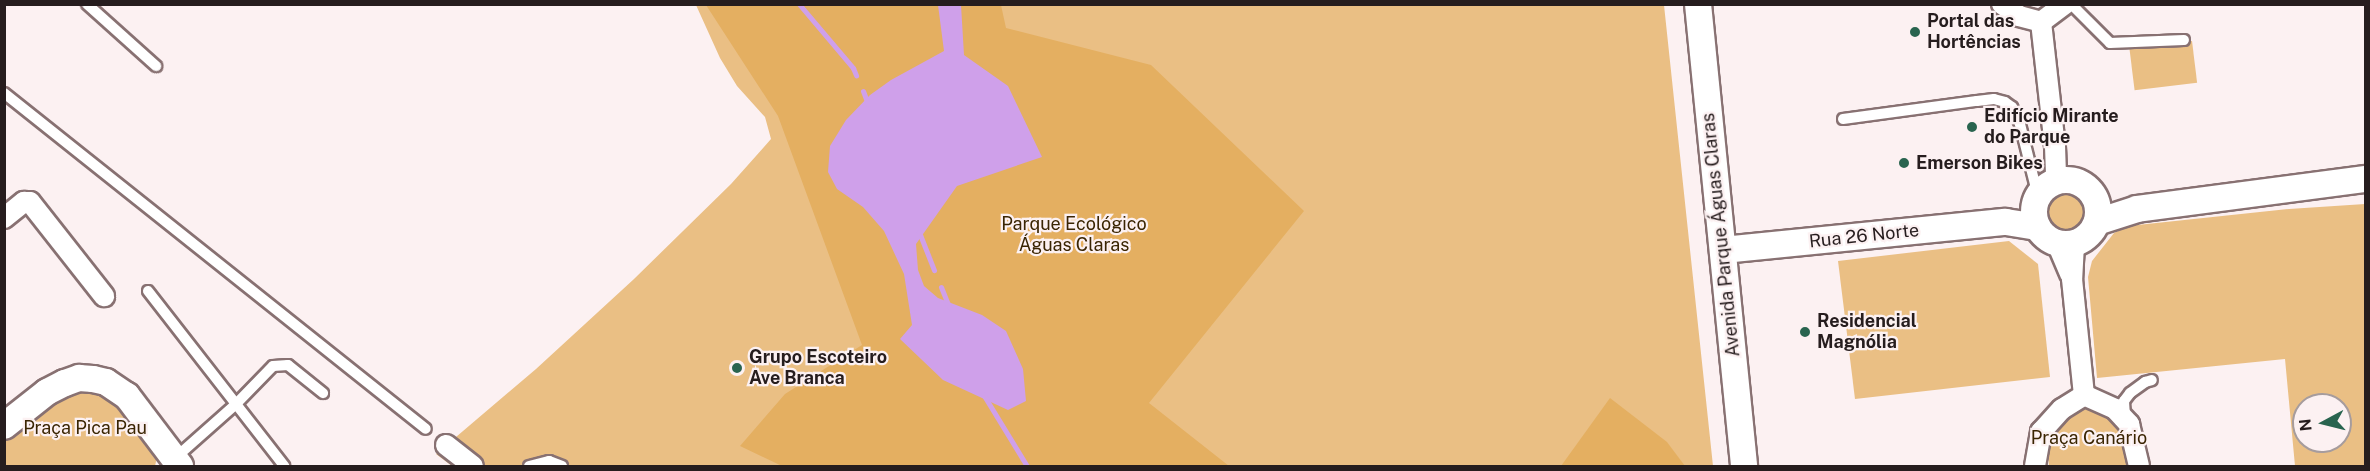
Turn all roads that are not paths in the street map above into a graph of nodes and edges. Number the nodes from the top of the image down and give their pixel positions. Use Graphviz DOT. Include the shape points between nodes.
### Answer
graph roads {
  1 [pos="87,4"];
  2 [pos="1698,4"];
  3 [pos="2002,4"];
  4 [pos="2066,4"];
  5 [pos="2071,4"];
  6 [pos="2041,22"];
  7 [pos="2184,40"];
  8 [pos="156,66"];
  9 [pos="4,93"];
  10 [pos="1843,119"];
  11 [pos="2366,179"];
  12 [pos="2047,198"];
  13 [pos="2097,212"];
  14 [pos="4,218"];
  15 [pos="2066,244"];
  16 [pos="1723,250"];
  17 [pos="148,291"];
  18 [pos="104,296"];
  19 [pos="2152,380"];
  20 [pos="323,393"];
  21 [pos="2084,395"];
  22 [pos="236,404"];
  23 [pos="9,415"];
  24 [pos="2125,420"];
  25 [pos="426,429"];
  26 [pos="446,445"];
  27 [pos="172,464"];
  28 [pos="284,466"];
  29 [pos="472,466"];
  30 [pos="529,466"];
  31 [pos="562,466"];
  32 [pos="1744,466"];
  33 [pos="2035,466"];
  34 [pos="2139,466"];
  1 -- 8 [label="lane"];
  2 -- 16 [label="street, Avenida Parque Águas Claras"];
  3 -- 6 [label="street" via="2019,16"];
  4 -- 6 [label="street"];
  5 -- 7 [label="lane" via="2110,44"];
  6 -- 12 [label="street" via="2055,146"];
  9 -- 25 [label="lane"];
  10 -- 12 [label="lane" via="1994,99 2005,102 2020,124"];
  11 -- 13 [label="street"];
  12 -- 13 [label="street" via="2080,183 2090,191"];
  12 -- 15 [label="street" via="2049,240"];
  12 -- 16 [label="street, Rua 26 Norte" via="2006,222"];
  13 -- 15 [label="street" via="2088,236"];
  14 -- 18 [label="street" via="24,202 30,202"];
  15 -- 21 [label="street"];
  16 -- 32 [label="street, Avenida Parque Águas Claras"];
  17 -- 22 [label="lane"];
  19 -- 24 [label="lane" via="2124,401"];
  20 -- 22 [label="lane" via="298,370 281,364 273,366"];
  21 -- 24 [label="street" via="2115,409"];
  21 -- 33 [label="street" via="2062,409 2041,432"];
  22 -- 27 [label="lane"];
  22 -- 28 [label="lane"];
  23 -- 27 [label="street" via="65,383 79,378 100,380 127,396"];
  24 -- 34 [label="street"];
  26 -- 29 [label="street"];
  30 -- 31 [label="lane" via="549,461"];
}
